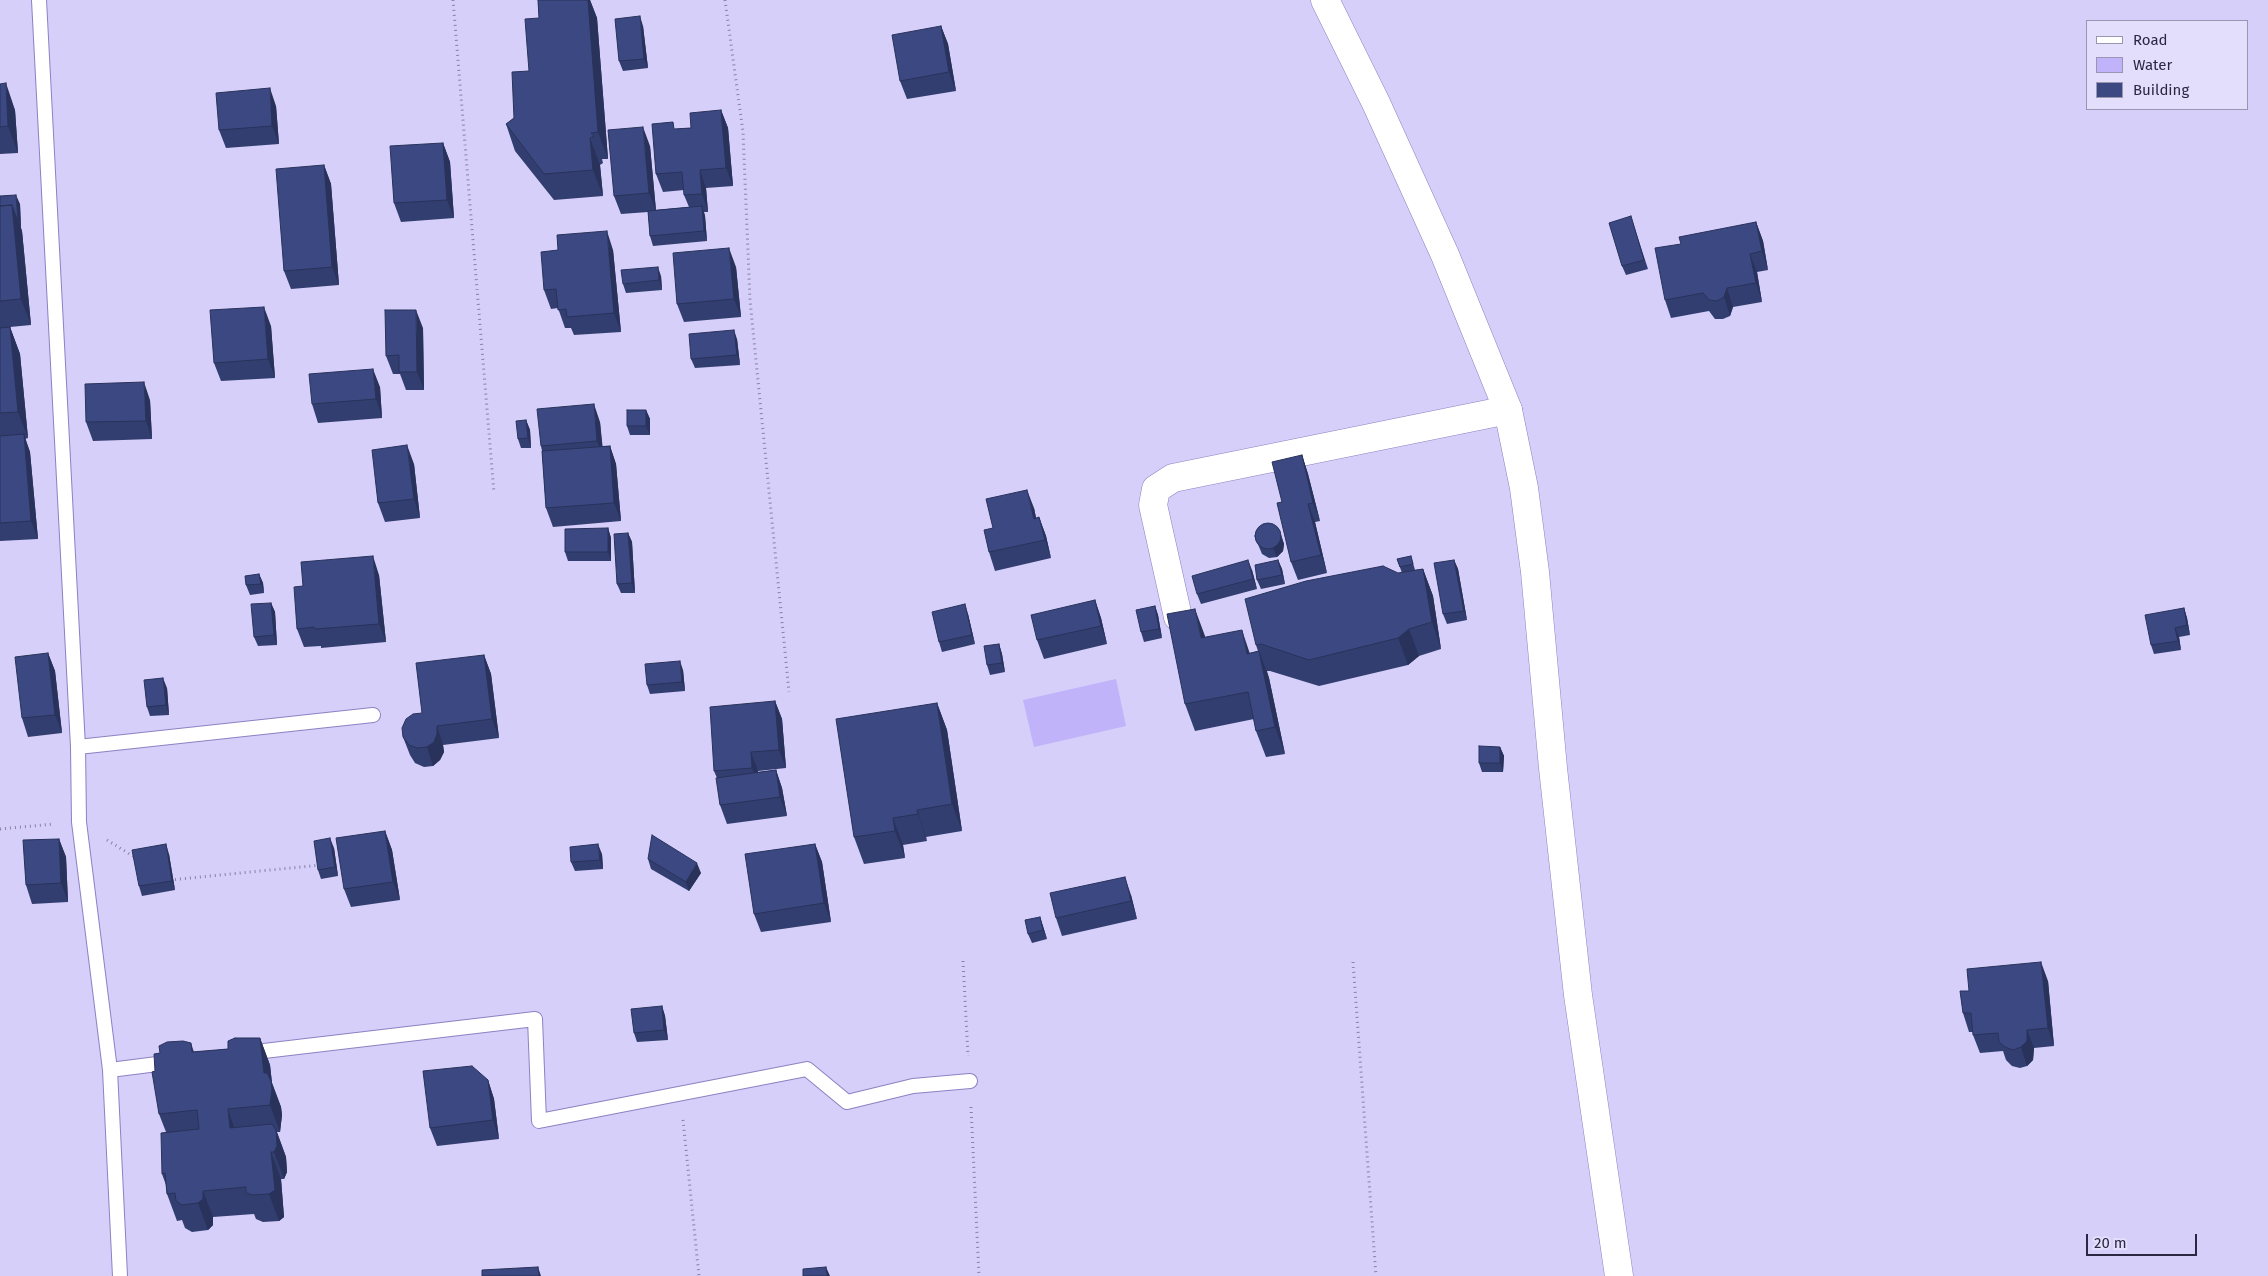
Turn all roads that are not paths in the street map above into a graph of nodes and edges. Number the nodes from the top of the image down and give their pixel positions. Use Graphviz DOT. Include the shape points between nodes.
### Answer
graph roads {
  1 [pos="39,0"];
  2 [pos="1325,0"];
  3 [pos="1508,410"];
  4 [pos="1178,617"];
  5 [pos="373,715"];
  6 [pos="78,747"];
  7 [pos="228,1056"];
  8 [pos="189,1060"];
  9 [pos="110,1070"];
  10 [pos="970,1081"];
  11 [pos="120,1276"];
  12 [pos="1618,1276"];
  1 -- 6 [label="lane"];
  2 -- 3 [label="street" via="1445,255"];
  3 -- 4 [label="street" via="1173,478 1156,489 1153,505"];
  3 -- 12 [label="street" via="1524,488 1535,572 1578,995"];
  5 -- 6 [label="lane"];
  6 -- 9 [label="lane" via="80,822"];
  7 -- 10 [label="lane" via="535,1019 539,1121 807,1069 847,1102 913,1086"];
  8 -- 9 [label="lane"];
  9 -- 11 [label="lane"];
}
